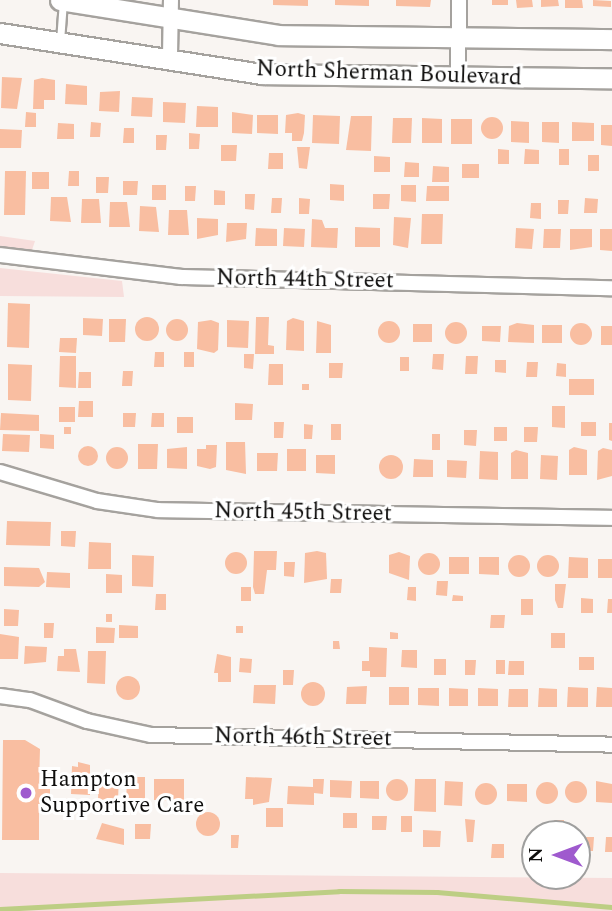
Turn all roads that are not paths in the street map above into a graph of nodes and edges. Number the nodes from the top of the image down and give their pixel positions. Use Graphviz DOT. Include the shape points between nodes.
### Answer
graph roads {
  1 [pos="62,0"];
  2 [pos="459,0"];
  3 [pos="171,8"];
  4 [pos="0,33"];
  5 [pos="458,36"];
  6 [pos="612,39"];
  7 [pos="60,41"];
  8 [pos="170,56"];
  9 [pos="458,78"];
  10 [pos="612,78"];
  11 [pos="0,255"];
  12 [pos="612,288"];
  13 [pos="0,472"];
  14 [pos="612,518"];
  15 [pos="0,696"];
  16 [pos="612,745"];
  1 -- 3 [label="main road, North Sherman Boulevard"];
  1 -- 7 [label="lane"];
  2 -- 5 [label="street"];
  3 -- 5 [label="main road, North Sherman Boulevard" via="278,35"];
  3 -- 8 [label="street"];
  4 -- 7 [label="main road, North Sherman Boulevard"];
  5 -- 6 [label="main road, North Sherman Boulevard"];
  5 -- 9 [label="street"];
  7 -- 8 [label="main road, North Sherman Boulevard"];
  8 -- 9 [label="main road, North Sherman Boulevard" via="263,74"];
  9 -- 10 [label="main road, North Sherman Boulevard"];
  11 -- 12 [label="street, North 44th Street" via="181,277"];
  13 -- 14 [label="street, North 45th Street" via="97,501 158,510"];
  15 -- 16 [label="street, North 46th Street" via="30,700 87,721 152,735"];
}
